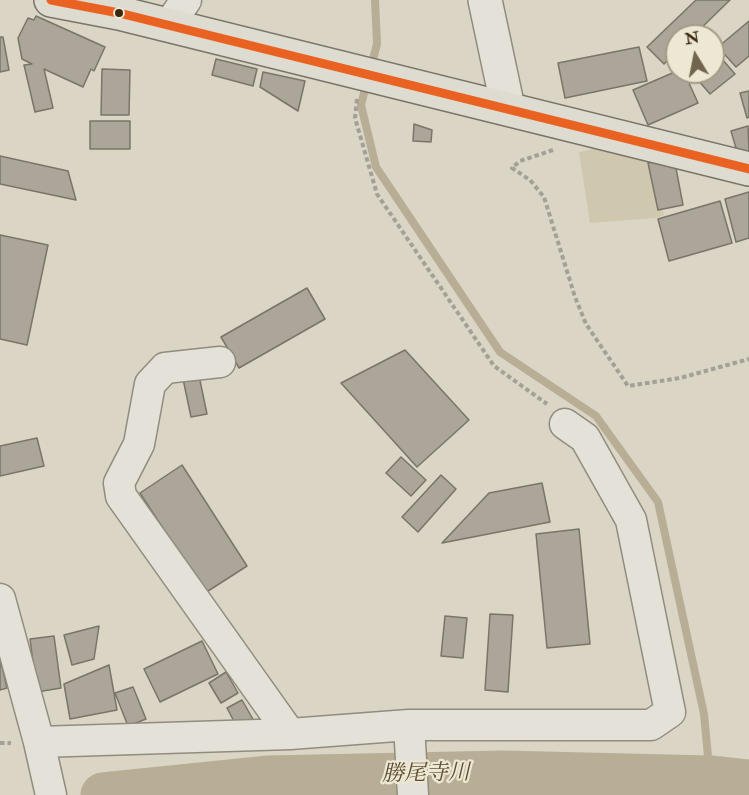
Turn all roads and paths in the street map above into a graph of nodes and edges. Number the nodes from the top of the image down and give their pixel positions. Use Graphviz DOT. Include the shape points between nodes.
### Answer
graph roads {
  1 [pos="51,0"];
  2 [pos="485,0"];
  3 [pos="177,13"];
  4 [pos="371,75"];
  5 [pos="508,108"];
  6 [pos="562,148"];
  7 [pos="749,170"];
  8 [pos="749,359"];
  9 [pos="220,362"];
  10 [pos="565,424"];
  11 [pos="0,599"];
  12 [pos="409,725"];
  13 [pos="290,734"];
  14 [pos="39,742"];
  15 [pos="51,795"];
  16 [pos="413,795"];
  1 -- 3 [label="main road" via="119,13"];
  2 -- 5 [label="street"];
  3 -- 4 [label="main road"];
  4 -- 5 [label="main road"];
  4 -- 10 [label="path" via="355,118 377,194 494,366 546,403"];
  5 -- 7 [label="main road"];
  6 -- 8 [label="path" via="520,161 512,168 530,180 544,197 586,324 628,386 680,378"];
  9 -- 13 [label="street" via="165,368 150,384 139,444 119,483 121,496"];
  10 -- 12 [label="street" via="585,438 631,520 670,712 651,725"];
  11 -- 14 [label="street"];
  12 -- 13 [label="street"];
  12 -- 16 [label="street"];
  13 -- 14 [label="street"];
  14 -- 15 [label="street"];
}
